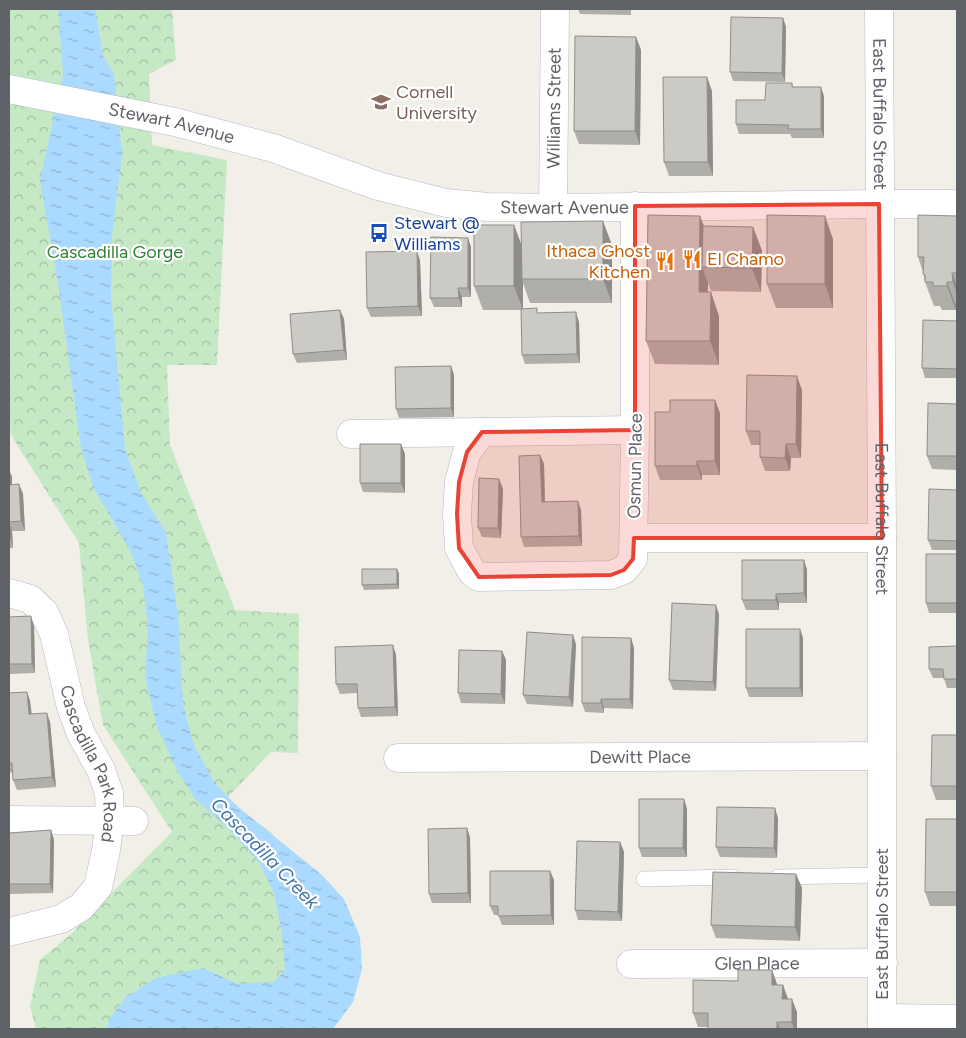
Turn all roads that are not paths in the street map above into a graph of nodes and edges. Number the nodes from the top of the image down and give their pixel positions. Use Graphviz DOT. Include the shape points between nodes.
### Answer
graph roads {
  1 [pos="555,9"];
  2 [pos="879,9"];
  3 [pos="9,89"];
  4 [pos="879,204"];
  5 [pos="957,204"];
  6 [pos="635,206"];
  7 [pos="553,208"];
  8 [pos="635,430"];
  9 [pos="482,432"];
  10 [pos="351,434"];
  11 [pos="634,538"];
  12 [pos="882,538"];
  13 [pos="9,593"];
  14 [pos="882,756"];
  15 [pos="398,758"];
  16 [pos="9,820"];
  17 [pos="122,821"];
  18 [pos="881,875"];
  19 [pos="748,877"];
  20 [pos="768,877"];
  21 [pos="644,879"];
  22 [pos="9,932"];
  23 [pos="883,963"];
  24 [pos="631,964"];
  25 [pos="957,1019"];
  26 [pos="882,1024"];
  1 -- 7 [label="street, Williams Street"];
  2 -- 4 [label="street, East Buffalo Street"];
  3 -- 7 [label="street, Stewart Avenue" via="175,122 273,148 378,186 446,203"];
  4 -- 5 [label="street, Stewart Avenue"];
  4 -- 6 [label="street, Stewart Avenue"];
  4 -- 12 [label="street, East Buffalo Street"];
  6 -- 7 [label="street, Stewart Avenue"];
  6 -- 8 [label="street, Osmun Place"];
  8 -- 9 [label="street"];
  8 -- 11 [label="street, Osmun Place"];
  9 -- 10 [label="street"];
  9 -- 11 [label="street" via="468,452 459,482 457,514 459,548 472,572 479,577 611,575 624,570 633,558"];
  11 -- 12 [label="street, Osmun Place"];
  12 -- 14 [label="street, East Buffalo Street"];
  13 -- 17 [label="street, Cascadilla Park Road" via="30,599 44,612 54,634 71,707 81,734 101,770"];
  14 -- 15 [label="street, Dewitt Place"];
  14 -- 18 [label="street, East Buffalo Street"];
  16 -- 17 [label="street"];
  17 -- 22 [label="street, Cascadilla Park Road" via="106,850 98,888 81,907 61,919"];
  18 -- 20 [label="lane"];
  18 -- 23 [label="street, East Buffalo Street"];
  19 -- 21 [label="lane"];
  23 -- 24 [label="street, Glen Place"];
  23 -- 26 [label="street, East Buffalo Street"];
  25 -- 26 [label="street"];
}
